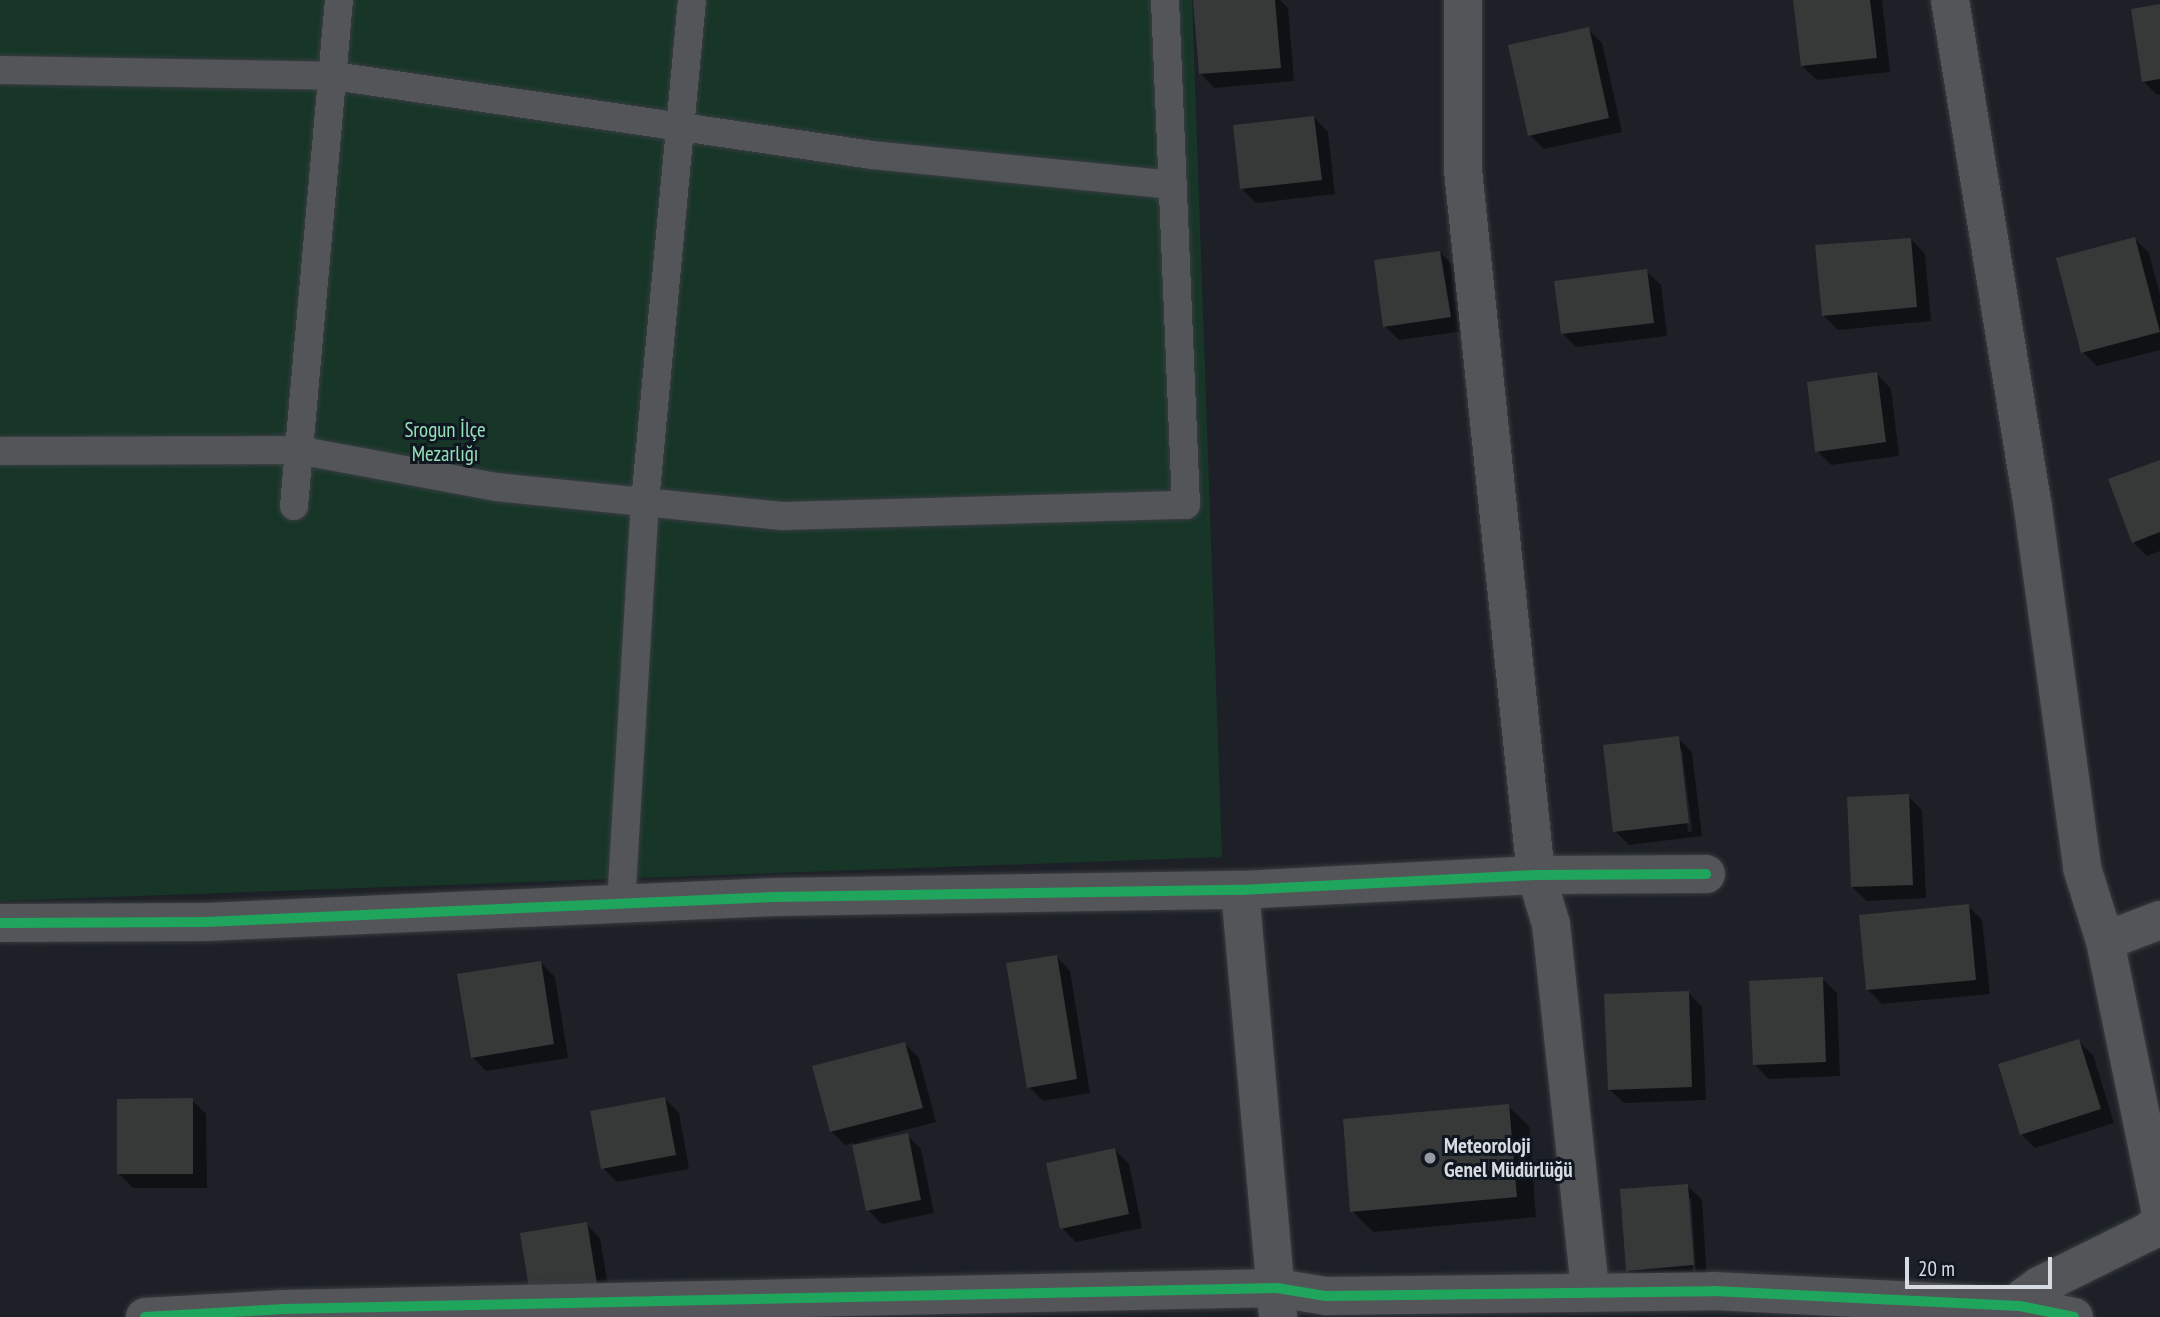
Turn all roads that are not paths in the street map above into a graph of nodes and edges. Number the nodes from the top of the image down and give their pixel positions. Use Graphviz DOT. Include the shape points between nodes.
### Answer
graph roads {
  1 [pos="339,0"];
  2 [pos="692,0"];
  3 [pos="1165,0"];
  4 [pos="1463,0"];
  5 [pos="1950,0"];
  6 [pos="0,70"];
  7 [pos="334,76"];
  8 [pos="681,126"];
  9 [pos="1172,185"];
  10 [pos="298,450"];
  11 [pos="0,451"];
  12 [pos="645,502"];
  13 [pos="294,506"];
  14 [pos="1706,874"];
  15 [pos="1536,875"];
  16 [pos="1240,890"];
  17 [pos="621,904"];
  18 [pos="2160,920"];
  19 [pos="0,923"];
  20 [pos="2105,941"];
  21 [pos="2160,1210"];
  22 [pos="2160,1220"];
  23 [pos="1590,1289"];
  24 [pos="1278,1303"];
  25 [pos="2020,1306"];
  26 [pos="145,1317"];
  27 [pos="2074,1317"];
  1 -- 7 [label="lane"];
  2 -- 8 [label="lane"];
  3 -- 9 [label="lane"];
  4 -- 15 [label="street" via="1464,170"];
  5 -- 20 [label="street" via="2030,494 2082,869"];
  6 -- 7 [label="lane"];
  7 -- 8 [label="lane"];
  7 -- 10 [label="lane"];
  8 -- 9 [label="lane" via="872,155"];
  8 -- 12 [label="lane"];
  9 -- 12 [label="lane" via="1186,505 782,516"];
  10 -- 11 [label="lane"];
  10 -- 12 [label="lane" via="496,487"];
  10 -- 13 [label="lane"];
  12 -- 17 [label="lane"];
  14 -- 15 [label="street"];
  15 -- 16 [label="street"];
  15 -- 23 [label="street" via="1550,923"];
  16 -- 17 [label="street"];
  16 -- 24 [label="street"];
  17 -- 19 [label="street" via="205,922"];
  18 -- 20 [label="street"];
  20 -- 21 [label="street"];
  22 -- 25 [label="street" via="2150,1231 2039,1286"];
  23 -- 24 [label="street" via="1326,1296"];
  23 -- 25 [label="street"];
  24 -- 26 [label="street" via="284,1309"];
  25 -- 27 [label="street"];
}
